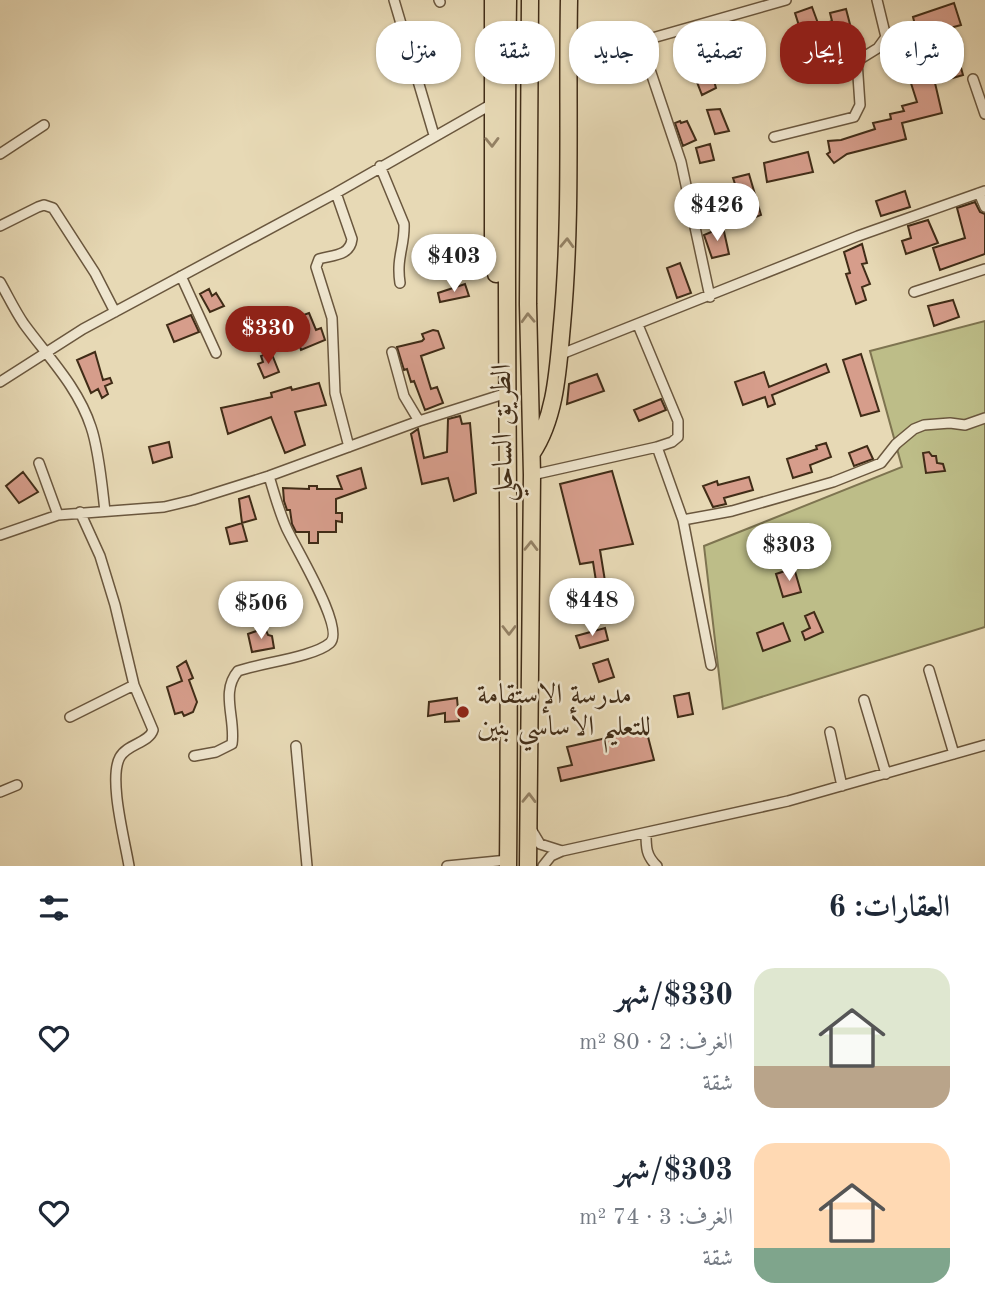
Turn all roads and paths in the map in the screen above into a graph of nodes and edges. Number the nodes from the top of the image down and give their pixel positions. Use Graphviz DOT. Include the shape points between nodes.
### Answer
graph roads {
  1 [pos="394,0"];
  2 [pos="493,0"];
  3 [pos="508,0"];
  4 [pos="530,0"];
  5 [pos="569,0"];
  6 [pos="786,0"];
  7 [pos="877,0"];
  8 [pos="659,38"];
  9 [pos="568,62"];
  10 [pos="973,79"];
  11 [pos="655,84"];
  12 [pos="492,104"];
  13 [pos="985,114"];
  14 [pos="44,125"];
  15 [pos="434,135"];
  16 [pos="774,137"];
  17 [pos="0,154"];
  18 [pos="380,166"];
  19 [pos="982,192"];
  20 [pos="336,193"];
  21 [pos="985,208"];
  22 [pos="0,226"];
  23 [pos="985,268"];
  24 [pos="181,276"];
  25 [pos="0,282"];
  26 [pos="400,283"];
  27 [pos="914,292"];
  28 [pos="710,297"];
  29 [pos="115,312"];
  30 [pos="506,324"];
  31 [pos="638,325"];
  32 [pos="47,350"];
  33 [pos="393,352"];
  34 [pos="216,354"];
  35 [pos="559,355"];
  36 [pos="0,382"];
  37 [pos="507,393"];
  38 [pos="985,418"];
  39 [pos="419,421"];
  40 [pos="349,447"];
  41 [pos="657,447"];
  42 [pos="532,453"];
  43 [pos="39,463"];
  44 [pos="532,475"];
  45 [pos="269,476"];
  46 [pos="105,511"];
  47 [pos="80,512"];
  48 [pos="58,515"];
  49 [pos="682,520"];
  50 [pos="0,535"];
  51 [pos="711,665"];
  52 [pos="929,670"];
  53 [pos="134,685"];
  54 [pos="864,700"];
  55 [pos="70,717"];
  56 [pos="830,732"];
  57 [pos="985,745"];
  58 [pos="296,746"];
  59 [pos="954,754"];
  60 [pos="194,757"];
  61 [pos="886,774"];
  62 [pos="17,785"];
  63 [pos="842,786"];
  64 [pos="0,792"];
  65 [pos="529,824"];
  66 [pos="646,833"];
  67 [pos="562,850"];
  68 [pos="508,863"];
  69 [pos="129,866"];
  70 [pos="307,866"];
  71 [pos="447,866"];
  72 [pos="528,866"];
  73 [pos="543,866"];
  74 [pos="657,866"];
  1 -- 15 [label="street"];
  2 -- 12 [label="highway"];
  3 -- 30 [label="highway, الطريق الساحلي"];
  42 -- 4 [label="highway, الطريق الساحلي, one-way"];
  5 -- 9 [label="highway"];
  6 -- 8 [label="street"];
  7 -- 16 [label="street" via="886,37 857,61 857,113 850,119"];
  35 -- 9 [label="highway, one-way" via="568,234"];
  10 -- 13 [label="street"];
  11 -- 28 [label="street" via="681,162"];
  12 -- 15 [label="street"];
  12 -- 30 [label="highway, one-way" via="494,257"];
  14 -- 17 [label="street"];
  15 -- 18 [label="street"];
  18 -- 20 [label="street"];
  18 -- 26 [label="street" via="404,224 397,265"];
  19 -- 21 [label="street"];
  19 -- 28 [label="street" via="858,236"];
  20 -- 24 [label="street"];
  20 -- 40 [label="street" via="352,245 347,252 319,259 316,267 332,318 335,393"];
  22 -- 29 [label="street" via="38,207 53,208"];
  23 -- 27 [label="street"];
  24 -- 29 [label="street"];
  24 -- 34 [label="street"];
  25 -- 32 [label="street" via="23,323"];
  28 -- 31 [label="street"];
  29 -- 32 [label="street"];
  30 -- 37 [label="highway, الطريق الساحلي"];
  31 -- 35 [label="street"];
  31 -- 41 [label="street" via="679,428 678,437"];
  32 -- 36 [label="street"];
  32 -- 46 [label="street" via="91,426"];
  33 -- 39 [label="street" via="404,396"];
  35 -- 42 [label="highway" via="545,433"];
  37 -- 39 [label="street"];
  37 -- 68 [label="highway, الطريق الساحلي, one-way"];
  38 -- 49 [label="street" via="965,425 924,425 896,444 881,463 833,482"];
  39 -- 40 [label="street"];
  40 -- 45 [label="street"];
  41 -- 44 [label="street"];
  41 -- 49 [label="street"];
  42 -- 44 [label="highway, الطريق الساحلي"];
  43 -- 48 [label="street"];
  65 -- 44 [label="highway, الطريق الساحلي, one-way"];
  45 -- 46 [label="street" via="164,507"];
  45 -- 60 [label="street" via="285,526 327,610 334,637 328,645 307,653 239,671 229,690 232,744"];
  46 -- 47 [label="street"];
  47 -- 48 [label="street"];
  47 -- 53 [label="street" via="100,556"];
  48 -- 50 [label="street"];
  49 -- 51 [label="street"];
  52 -- 59 [label="street"];
  53 -- 55 [label="street"];
  53 -- 69 [label="street" via="153,730 122,754 118,766 116,782"];
  54 -- 61 [label="street"];
  56 -- 63 [label="street"];
  57 -- 59 [label="street"];
  58 -- 70 [label="street"];
  59 -- 61 [label="street"];
  61 -- 63 [label="street"];
  62 -- 64 [label="street"];
  63 -- 66 [label="street"];
  65 -- 67 [label="street" via="540,844"];
  65 -- 72 [label="highway, الطريق الساحلي"];
  66 -- 67 [label="street"];
  66 -- 74 [label="street" via="646,849"];
  67 -- 73 [label="street"];
  68 -- 71 [label="street"];
}
